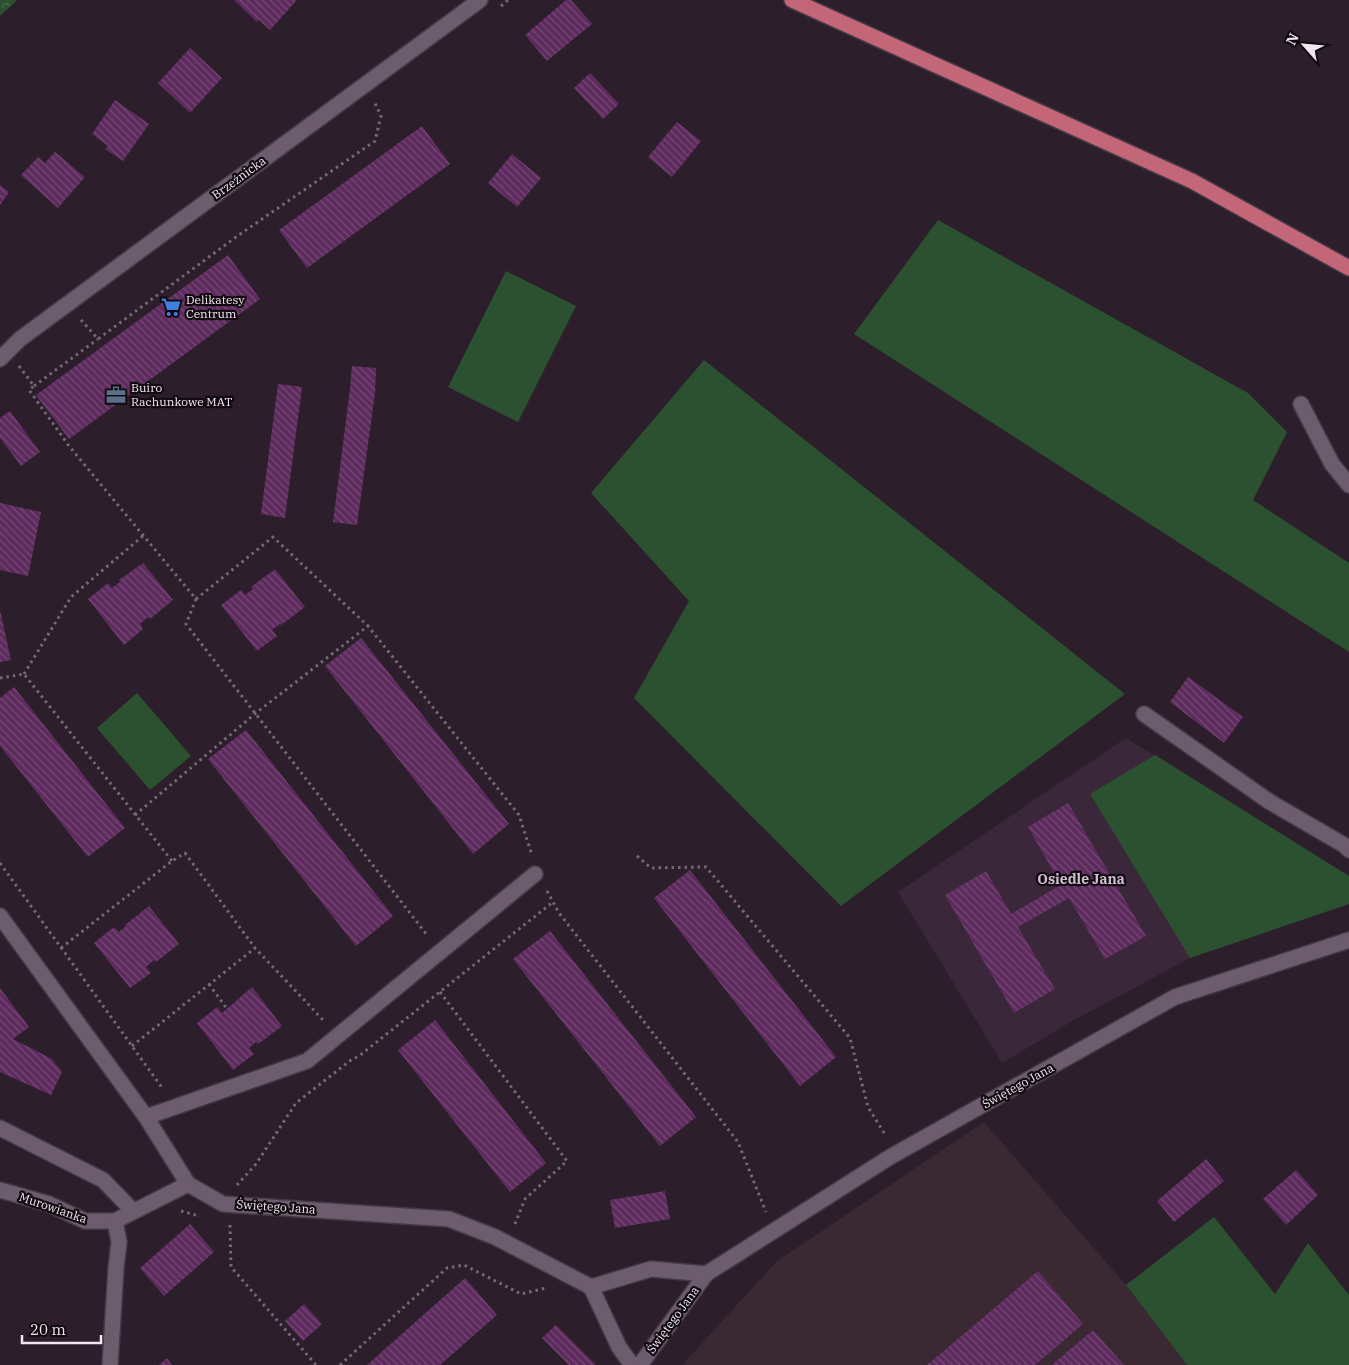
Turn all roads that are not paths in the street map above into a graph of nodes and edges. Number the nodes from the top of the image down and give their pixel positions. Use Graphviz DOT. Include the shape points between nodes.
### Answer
graph roads {
  1 [pos="480,0"];
  2 [pos="792,0"];
  3 [pos="1349,268"];
  4 [pos="0,359"];
  5 [pos="1301,404"];
  6 [pos="1349,485"];
  7 [pos="1144,714"];
  8 [pos="1349,850"];
  9 [pos="535,874"];
  10 [pos="0,916"];
  11 [pos="1349,940"];
  12 [pos="146,1117"];
  13 [pos="0,1128"];
  14 [pos="188,1184"];
  15 [pos="0,1190"];
  16 [pos="133,1211"];
  17 [pos="114,1221"];
  18 [pos="706,1274"];
  19 [pos="591,1287"];
  20 [pos="110,1365"];
  21 [pos="632,1365"];
  22 [pos="640,1365"];
  1 -- 4 [label="street, Brzeźnicka" via="20,340"];
  2 -- 3 [label="main road" via="1192,181"];
  5 -- 6 [label="street" via="1332,464"];
  7 -- 8 [label="street" via="1270,802"];
  9 -- 12 [label="street" via="307,1061"];
  10 -- 12 [label="street, Świętego Jana"];
  11 -- 18 [label="street, Świętego Jana" via="1175,997 897,1154"];
  12 -- 14 [label="street, Świętego Jana"];
  13 -- 16 [label="street" via="103,1180"];
  14 -- 16 [label="street, Murowianka"];
  14 -- 19 [label="street, Świętego Jana" via="223,1204 449,1219 495,1237"];
  15 -- 17 [label="street, Murowianka" via="49,1204 85,1221"];
  16 -- 17 [label="street, Murowianka"];
  17 -- 20 [label="street" via="119,1242"];
  18 -- 19 [label="street, Świętego Jana" via="651,1270"];
  18 -- 22 [label="street, Świętego Jana"];
  19 -- 21 [label="street" via="619,1347"];
}
